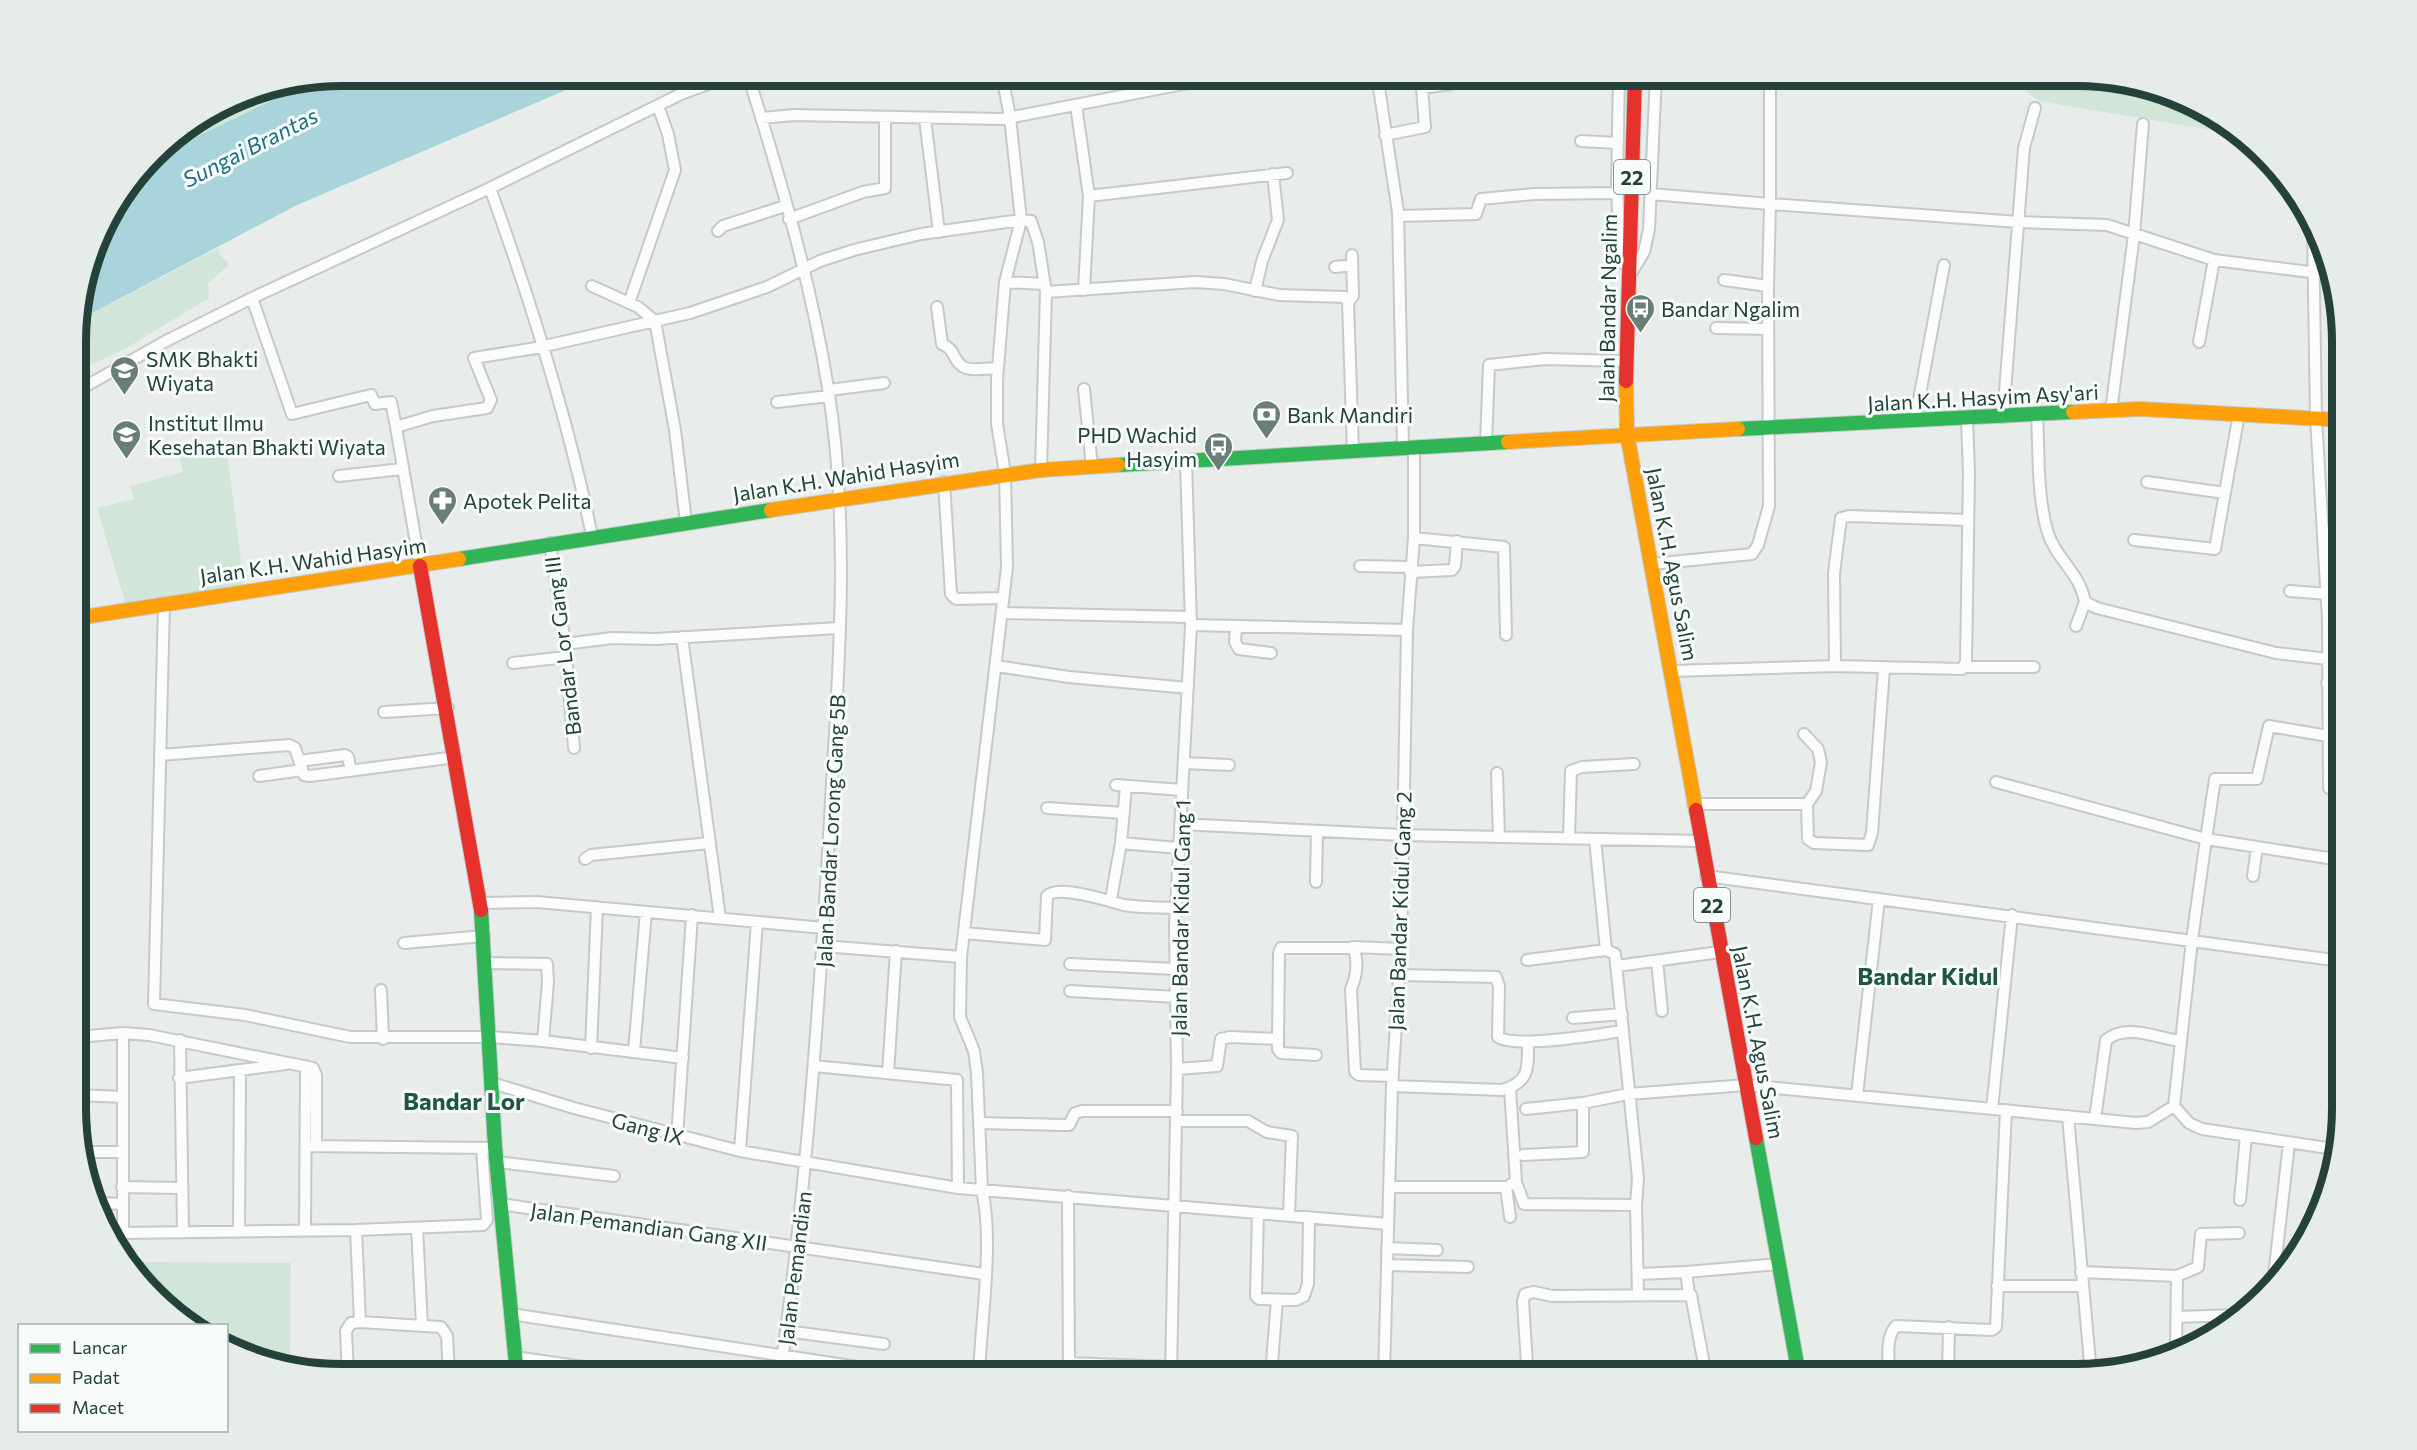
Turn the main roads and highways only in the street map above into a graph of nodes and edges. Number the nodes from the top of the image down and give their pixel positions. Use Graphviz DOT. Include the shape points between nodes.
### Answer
graph roads {
  1 [pos="1635,86"];
  2 [pos="2332,419"];
  3 [pos="1627,434"];
  4 [pos="420,566"];
  5 [pos="86,616"];
  6 [pos="516,1364"];
  7 [pos="1796,1364"];
  1 -- 3 [label="main road, Jalan Bandar Ngalim / 22" via="1625,361"];
  2 -- 3 [label="main road, Jalan K.H. Hasyim Asy'ari" via="2165,409"];
  3 -- 4 [label="main road, Jalan K.H. Wahid Hasyim" via="1005,473"];
  3 -- 7 [label="main road, Jalan K.H. Agus Salim / 22"];
  4 -- 5 [label="main road, Jalan K.H. Wahid Hasyim"];
  4 -- 6 [label="main road" via="448,708 484,936 492,1083 489,1148 496,1162"];
}
